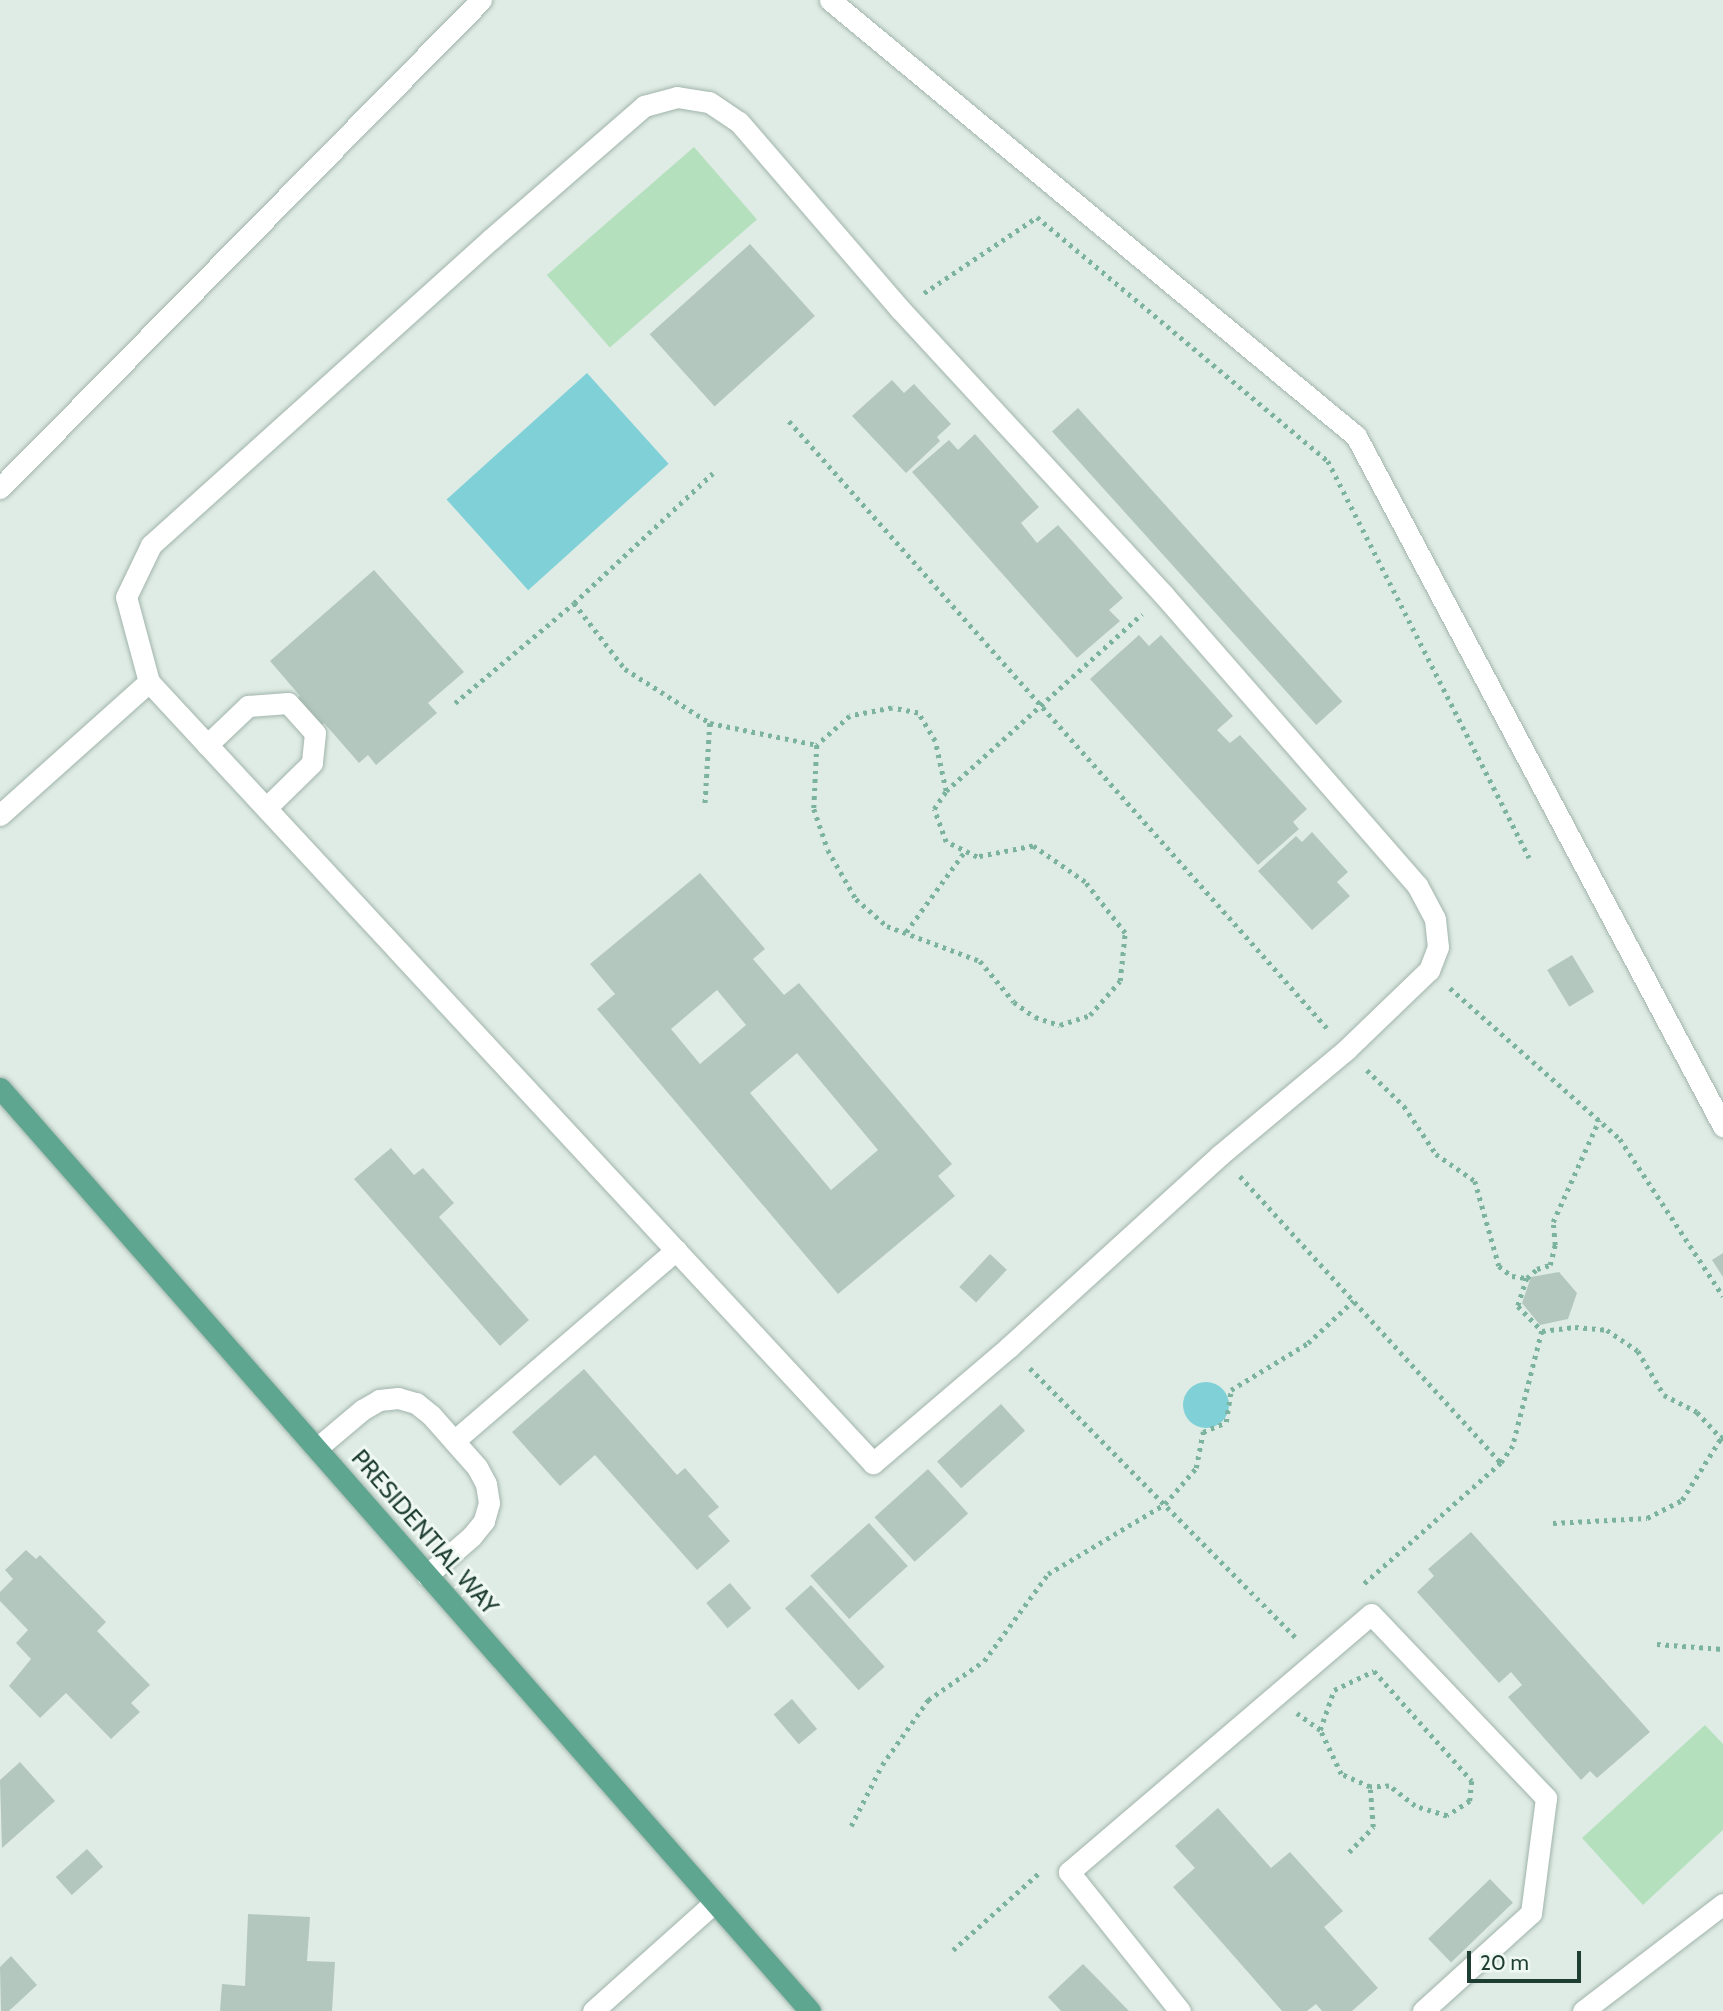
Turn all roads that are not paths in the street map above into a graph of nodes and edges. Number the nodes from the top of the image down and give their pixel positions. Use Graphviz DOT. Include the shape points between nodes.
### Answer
graph roads {
  1 [pos="481,0"];
  2 [pos="830,0"];
  3 [pos="0,488"];
  4 [pos="149,682"];
  5 [pos="207,745"];
  6 [pos="266,808"];
  7 [pos="0,815"];
  8 [pos="0,1088"];
  9 [pos="1723,1126"];
  10 [pos="676,1250"];
  11 [pos="454,1441"];
  12 [pos="317,1448"];
  13 [pos="427,1575"];
  14 [pos="714,1903"];
  15 [pos="1723,1904"];
  16 [pos="593,2011"];
  17 [pos="810,2011"];
  18 [pos="1180,2011"];
  19 [pos="1423,2011"];
  20 [pos="1583,2011"];
  1 -- 3 [label="street"];
  2 -- 9 [label="street" via="1356,436"];
  4 -- 5 [label="street"];
  4 -- 7 [label="street"];
  4 -- 10 [label="street" via="126,597 151,545 644,106 677,97 699,100 739,122 900,309 1163,594 1417,885 1435,919 1438,947 1429,970 1346,1050 1220,1155 1009,1347 873,1463"];
  5 -- 6 [label="street"];
  5 -- 6 [label="street" via="248,706 288,703 315,733 312,763"];
  6 -- 10 [label="street"];
  8 -- 12 [label="main road, PRESIDENTIAL WAY"];
  10 -- 11 [label="street"];
  11 -- 12 [label="street" via="431,1415 398,1398 379,1400 362,1410"];
  11 -- 13 [label="street" via="486,1484 489,1503 484,1521 472,1536"];
  12 -- 13 [label="main road, PRESIDENTIAL WAY"];
  13 -- 14 [label="main road, PRESIDENTIAL WAY"];
  14 -- 16 [label="street"];
  14 -- 17 [label="main road, PRESIDENTIAL WAY"];
  15 -- 20 [label="street"];
  18 -- 19 [label="street" via="1069,1872 1371,1614 1546,1798 1531,1913"];
}
